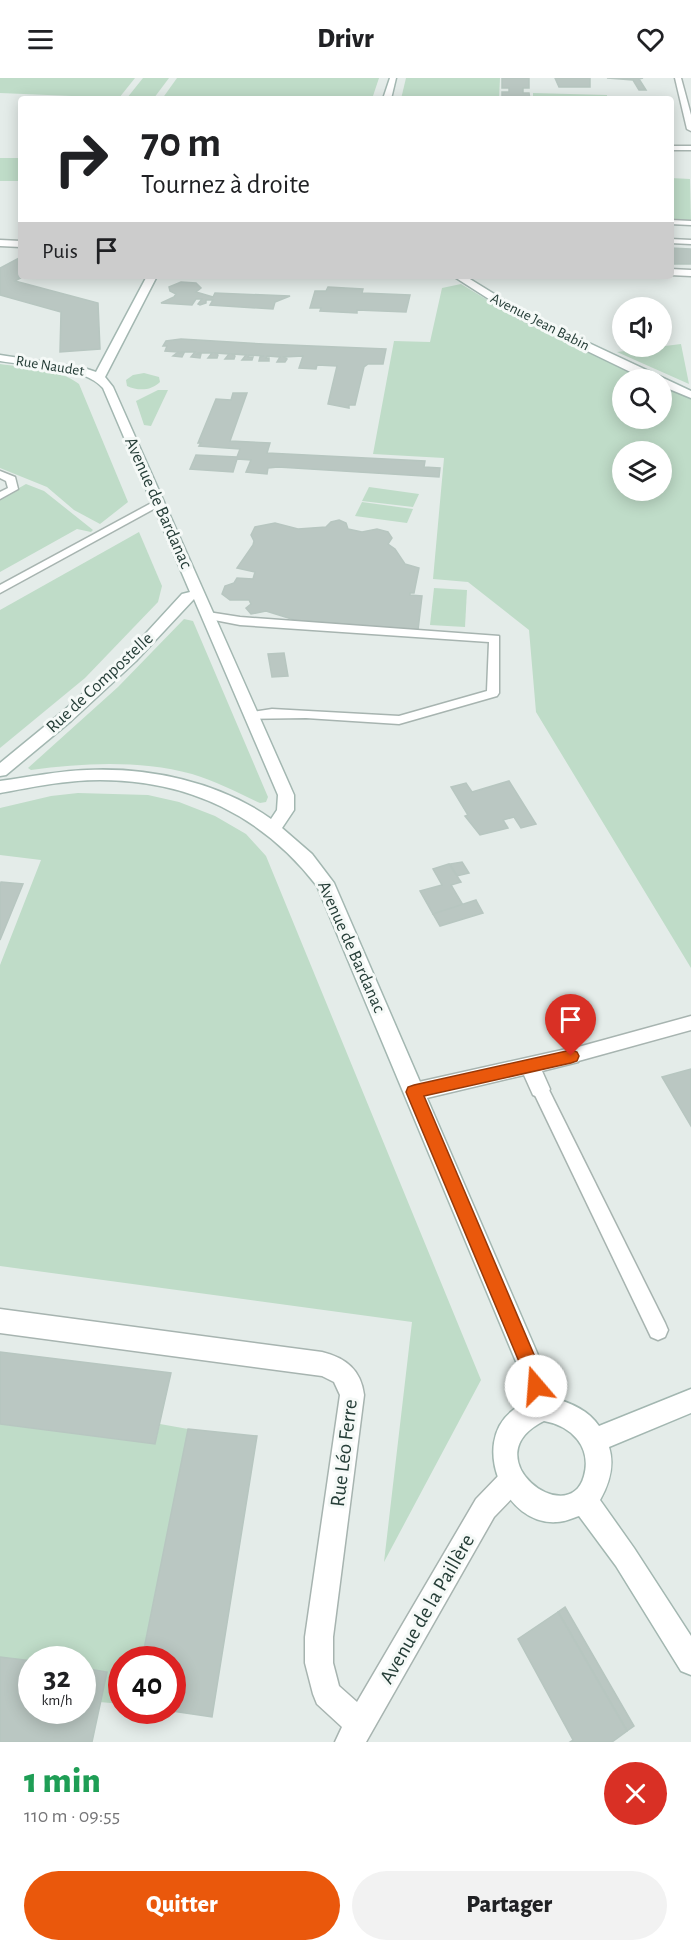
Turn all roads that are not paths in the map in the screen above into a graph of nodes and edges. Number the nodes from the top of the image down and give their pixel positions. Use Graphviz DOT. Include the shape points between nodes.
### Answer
graph roads {
  1 [pos="393,78"];
  2 [pos="678,78"];
  3 [pos="682,94"];
  4 [pos="691,95"];
  5 [pos="388,96"];
  6 [pos="691,129"];
  7 [pos="674,148"];
  8 [pos="691,148"];
  9 [pos="674,222"];
  10 [pos="691,223"];
  11 [pos="674,241"];
  12 [pos="691,242"];
  13 [pos="0,243"];
  14 [pos="18,244"];
  15 [pos="674,272"];
  16 [pos="691,273"];
  17 [pos="150,279"];
  18 [pos="463,279"];
  19 [pos="0,358"];
  20 [pos="634,369"];
  21 [pos="99,377"];
  22 [pos="672,386"];
  23 [pos="691,395"];
  24 [pos="0,474"];
  25 [pos="0,496"];
  26 [pos="157,503"];
  27 [pos="0,590"];
  28 [pos="198,594"];
  29 [pos="208,616"];
  30 [pos="251,716"];
  31 [pos="0,771"];
  32 [pos="0,787"];
  33 [pos="272,828"];
  34 [pos="691,1023"];
  35 [pos="571,1056"];
  36 [pos="530,1065"];
  37 [pos="540,1089"];
  38 [pos="414,1092"];
  39 [pos="0,1321"];
  40 [pos="658,1330"];
  41 [pos="691,1401"];
  42 [pos="543,1409"];
  43 [pos="594,1441"];
  44 [pos="511,1481"];
  45 [pos="584,1500"];
  46 [pos="691,1661"];
  47 [pos="355,1733"];
  1 -- 5 [label="street"];
  2 -- 3 [label="street"];
  3 -- 4 [label="street"];
  3 -- 6 [label="street"];
  7 -- 8 [label="street"];
  9 -- 10 [label="lane"];
  11 -- 12 [label="lane"];
  13 -- 14 [label="street"];
  15 -- 16 [label="street"];
  17 -- 21 [label="street"];
  18 -- 20 [label="street, Avenue Jean Babin" via="521,315"];
  19 -- 21 [label="street, Rue Naudet" via="84,371"];
  21 -- 26 [label="street, Avenue de Bardanac" via="108,387"];
  22 -- 23 [label="street"];
  24 -- 25 [label="lane" via="12,479 13,489"];
  26 -- 27 [label="lane"];
  26 -- 28 [label="street, Avenue de Bardanac"];
  28 -- 29 [label="street, Avenue de Bardanac"];
  28 -- 31 [label="street, Rue de Compostelle" via="187,597 131,658"];
  29 -- 30 [label="street, Avenue de Bardanac"];
  29 -- 30 [label="lane" via="495,639 493,693 399,720 272,713"];
  30 -- 33 [label="street, Avenue de Bardanac" via="286,795 283,818"];
  32 -- 33 [label="street" via="72,776 142,778 172,783 227,801"];
  33 -- 38 [label="street, Avenue de Bardanac" via="301,850 325,883"];
  34 -- 35 [label="lane"];
  35 -- 36 [label="street"];
  36 -- 37 [label="street"];
  36 -- 38 [label="street"];
  37 -- 40 [label="lane"];
  38 -- 42 [label="street, Avenue de Bardanac" via="529,1364"];
  39 -- 47 [label="street, Rue Léo Ferre" via="330,1365 345,1375 352,1395 320,1637 320,1663 327,1694"];
  41 -- 43 [label="street"];
  42 -- 43 [label="street" via="572,1416"];
  42 -- 44 [label="street" via="528,1412 508,1433 504,1448"];
  43 -- 45 [label="street" via="598,1473"];
  44 -- 45 [label="street" via="522,1495 553,1509 570,1508"];
  44 -- 47 [label="street, Avenue de la Paillère" via="485,1508"];
  45 -- 46 [label="street"];
}
